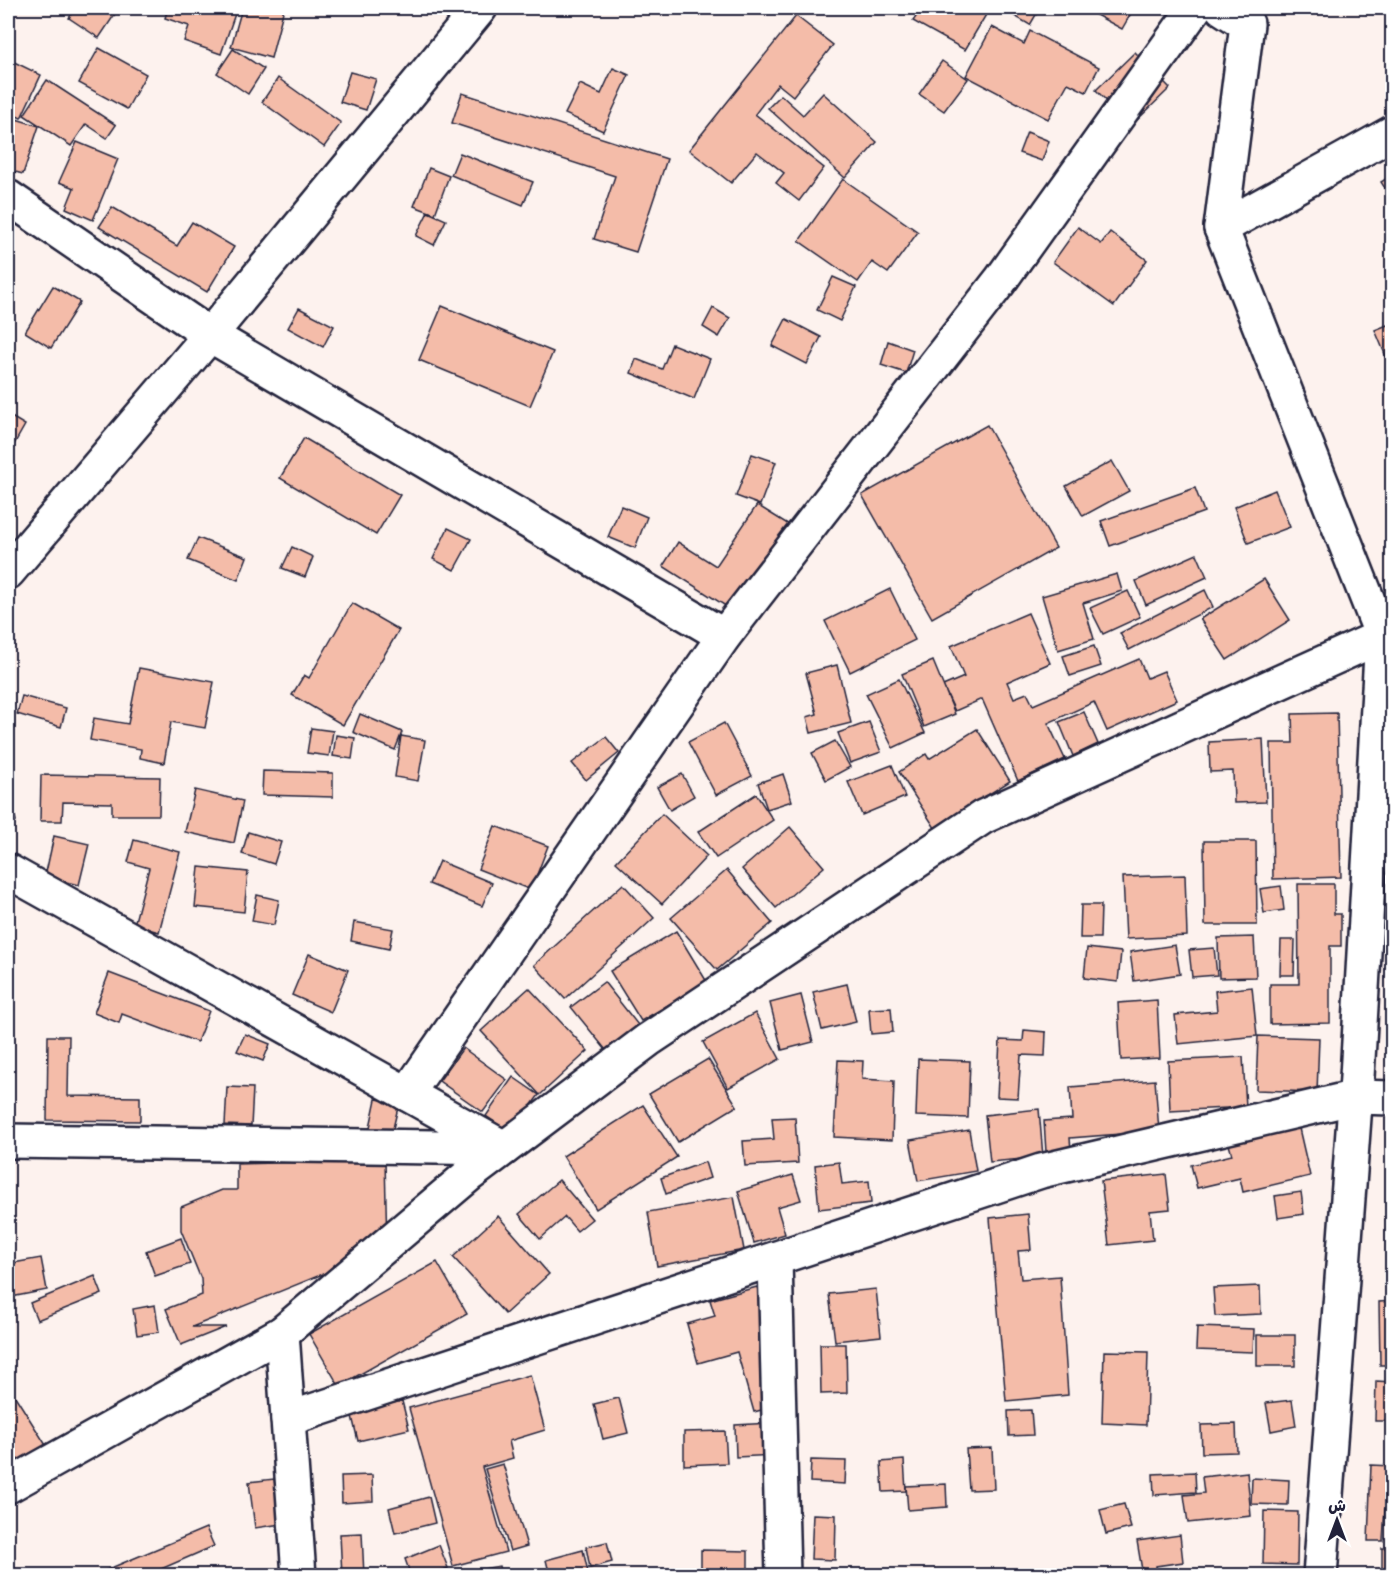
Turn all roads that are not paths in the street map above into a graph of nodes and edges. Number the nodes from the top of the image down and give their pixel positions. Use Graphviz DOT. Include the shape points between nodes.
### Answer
graph roads {
  1 [pos="480,8"];
  2 [pos="1195,8"];
  3 [pos="1222,8"];
  4 [pos="1392,133"];
  5 [pos="8,197"];
  6 [pos="1221,228"];
  7 [pos="210,335"];
  8 [pos="8,572"];
  9 [pos="1387,635"];
  10 [pos="724,636"];
  11 [pos="8,871"];
  12 [pos="407,1094"];
  13 [pos="1356,1097"];
  14 [pos="1392,1098"];
  15 [pos="8,1141"];
  16 [pos="504,1148"];
  17 [pos="775,1259"];
  18 [pos="282,1333"];
  19 [pos="288,1419"];
  20 [pos="8,1485"];
  21 [pos="299,1575"];
  22 [pos="783,1575"];
  23 [pos="1320,1575"];
  1 -- 7 [label="street"];
  2 -- 10 [label="street" via="1000,281"];
  3 -- 6 [label="street" via="1247,24"];
  4 -- 6 [label="street"];
  5 -- 7 [label="street"];
  6 -- 9 [label="street"];
  7 -- 8 [label="street"];
  7 -- 10 [label="street"];
  9 -- 13 [label="street"];
  9 -- 16 [label="street" via="983,817 648,1040"];
  10 -- 12 [label="street"];
  11 -- 12 [label="street"];
  12 -- 16 [label="street"];
  13 -- 14 [label="street"];
  13 -- 17 [label="street" via="1041,1171"];
  13 -- 23 [label="street"];
  15 -- 16 [label="street"];
  16 -- 18 [label="street"];
  17 -- 19 [label="street"];
  17 -- 22 [label="street"];
  18 -- 19 [label="street"];
  18 -- 20 [label="street"];
  19 -- 21 [label="street"];
}
